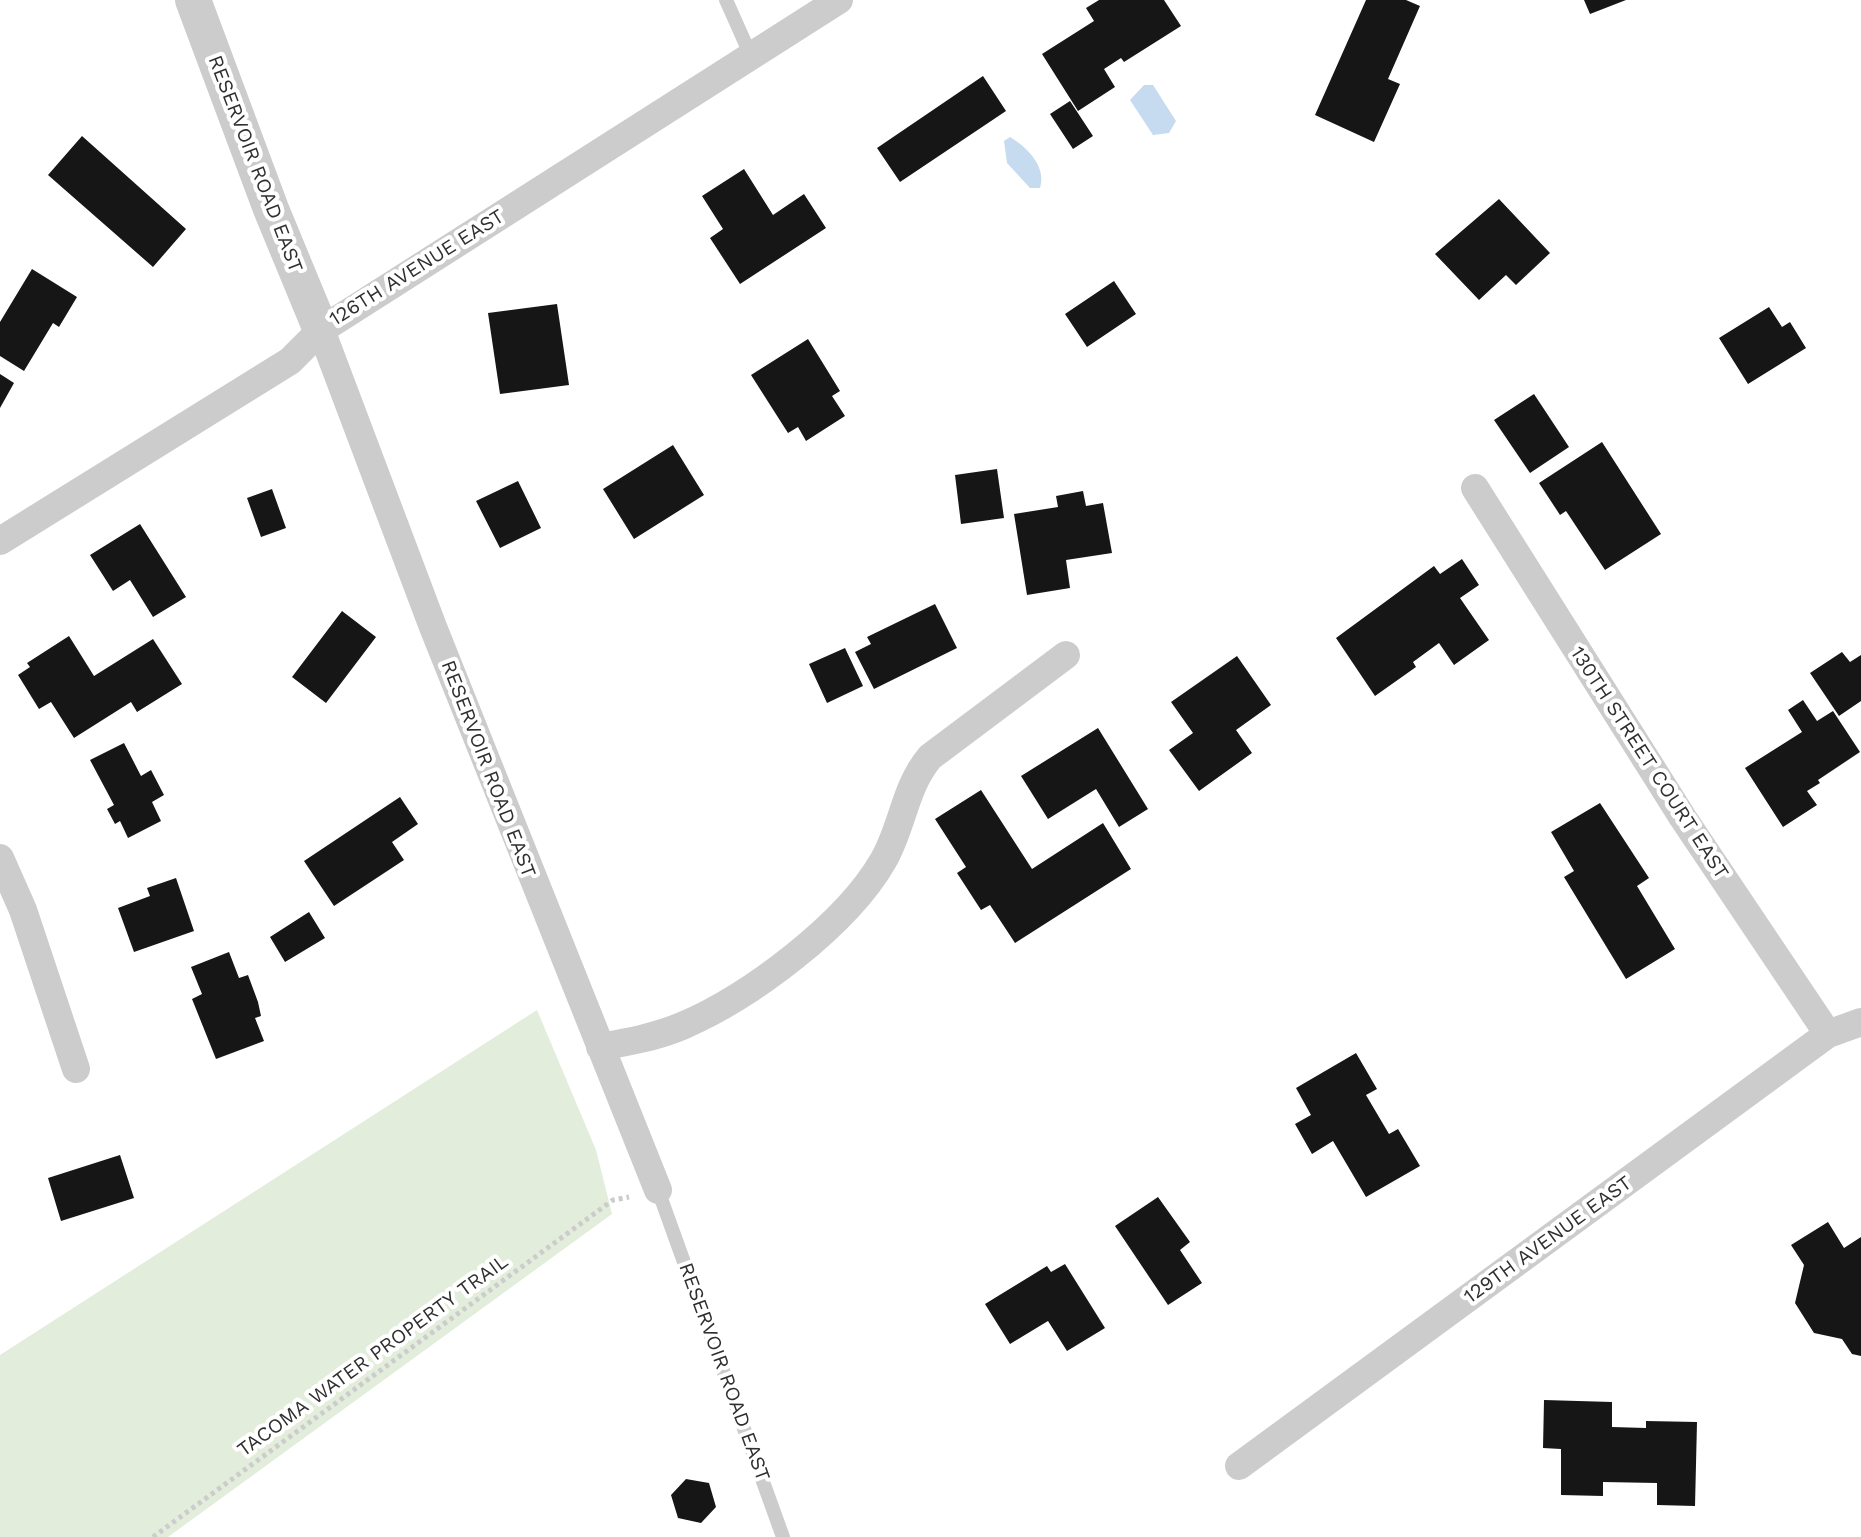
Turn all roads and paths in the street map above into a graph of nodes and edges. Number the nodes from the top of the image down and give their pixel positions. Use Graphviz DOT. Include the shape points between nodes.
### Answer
graph roads {
  1 [pos="193,0"];
  2 [pos="726,0"];
  3 [pos="839,0"];
  4 [pos="751,56"];
  5 [pos="321,330"];
  6 [pos="1475,488"];
  7 [pos="0,541"];
  8 [pos="1066,655"];
  9 [pos="0,858"];
  10 [pos="1861,1022"];
  11 [pos="1828,1034"];
  12 [pos="600,1047"];
  13 [pos="76,1069"];
  14 [pos="658,1190"];
  15 [pos="613,1200"];
  16 [pos="1239,1466"];
  17 [pos="153,1537"];
  18 [pos="783,1537"];
  1 -- 5 [label="street, RESERVOIR ROAD EAST"];
  2 -- 4 [label="lane"];
  3 -- 4 [label="street, 126TH AVENUE EAST"];
  4 -- 5 [label="street, 126TH AVENUE EAST"];
  5 -- 7 [label="street, 126TH AVENUE EAST" via="290,361"];
  5 -- 12 [label="street, RESERVOIR ROAD EAST"];
  6 -- 11 [label="street, 130TH STREET COURT EAST" via="1683,818"];
  8 -- 12 [label="street" via="930,757 915,775 895,840 881,864 824,933 713,1011 647,1038"];
  9 -- 13 [label="street" via="23,910"];
  10 -- 11 [label="street, 129TH AVENUE EAST"];
  11 -- 16 [label="street, 129TH AVENUE EAST"];
  12 -- 14 [label="street, RESERVOIR ROAD EAST"];
  14 -- 18 [label="lane, RESERVOIR ROAD EAST"];
  15 -- 17 [label="path, TACOMA WATER PROPERTY TRAIL"];
}
